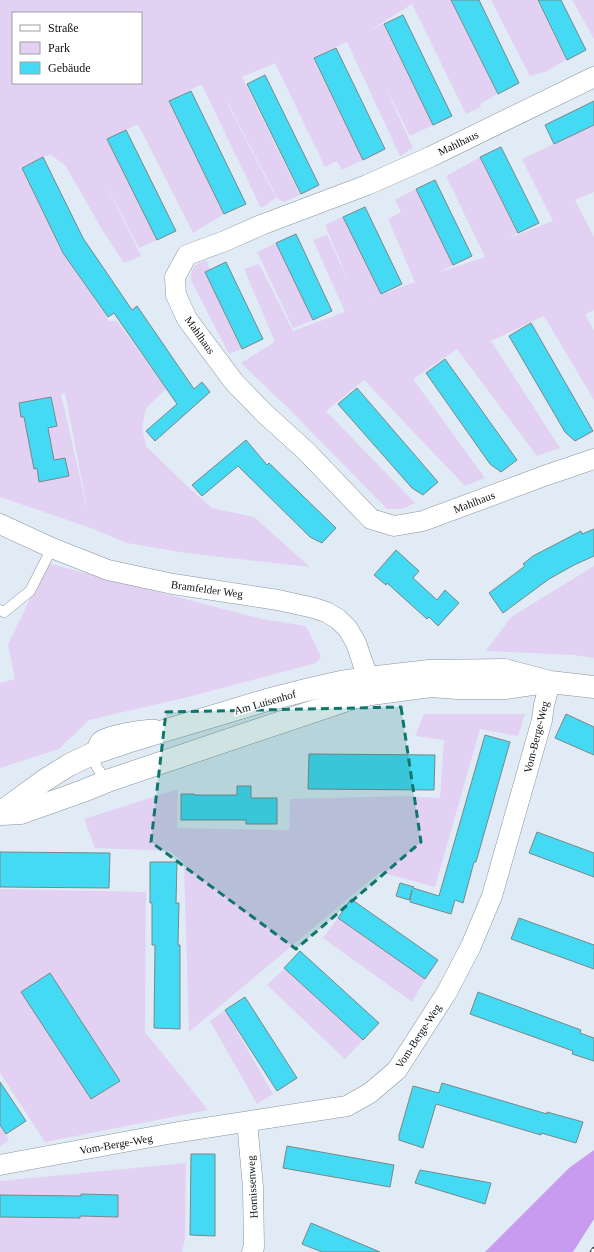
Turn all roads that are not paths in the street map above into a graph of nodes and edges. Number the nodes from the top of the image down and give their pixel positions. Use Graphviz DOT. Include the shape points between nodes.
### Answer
graph roads {
  1 [pos="594,77"];
  2 [pos="594,459"];
  3 [pos="0,524"];
  4 [pos="52,548"];
  5 [pos="0,610"];
  6 [pos="550,682"];
  7 [pos="369,686"];
  8 [pos="594,687"];
  9 [pos="92,754"];
  10 [pos="110,780"];
  11 [pos="0,814"];
  12 [pos="247,1122"];
  13 [pos="0,1165"];
  14 [pos="252,1252"];
  1 -- 2 [label="street, Mahlhaus" via="374,182 187,255 175,277 176,295 187,320 234,382 371,518 394,526 423,521"];
  3 -- 4 [label="street, Bramfelder Weg"];
  4 -- 5 [label="lane" via="30,591 4,612"];
  4 -- 7 [label="street, Bramfelder Weg" via="108,570 173,584 278,600 326,612 348,629 356,643"];
  6 -- 7 [label="main road, Am Luisenhof" via="505,670 429,671"];
  6 -- 8 [label="main road, Am Luisenhof"];
  6 -- 12 [label="street, Vom-Berge-Weg" via="542,720 492,896 458,973 397,1070 370,1093 347,1106"];
  7 -- 9 [label="main road, Am Luisenhof" via="310,689"];
  7 -- 10 [label="main road, Am Luisenhof" via="335,704"];
  9 -- 10 [label="lane" via="95,765"];
  9 -- 11 [label="main road, Am Luisenhof" via="45,780"];
  10 -- 11 [label="main road, Am Luisenhof" via="21,813"];
  12 -- 13 [label="street, Vom-Berge-Weg"];
  12 -- 14 [label="street, Hornissenweg" via="254,1187"];
}
